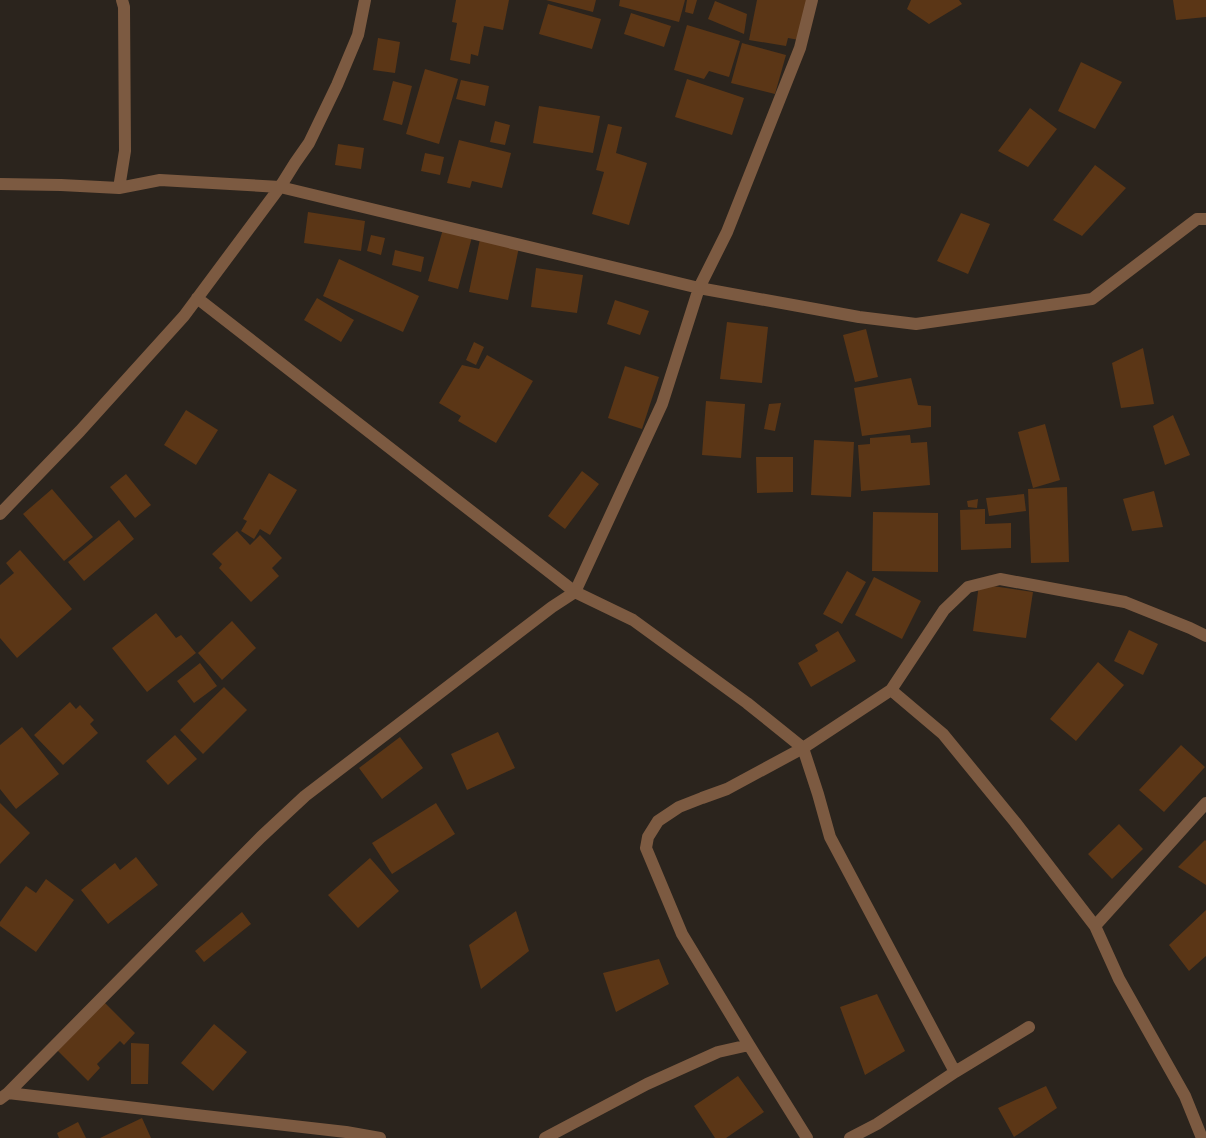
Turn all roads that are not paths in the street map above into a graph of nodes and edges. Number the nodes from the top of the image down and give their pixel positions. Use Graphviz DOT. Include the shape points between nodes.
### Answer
graph roads {
  1 [pos="122,0"];
  2 [pos="365,0"];
  3 [pos="812,0"];
  4 [pos="0,184"];
  5 [pos="280,187"];
  6 [pos="119,188"];
  7 [pos="1206,219"];
  8 [pos="699,288"];
  9 [pos="197,298"];
  10 [pos="0,514"];
  11 [pos="575,592"];
  12 [pos="1206,636"];
  13 [pos="891,690"];
  14 [pos="803,748"];
  15 [pos="1206,803"];
  16 [pos="1095,926"];
  17 [pos="1029,1027"];
  18 [pos="750,1045"];
  19 [pos="955,1072"];
  20 [pos="4,1096"];
  21 [pos="380,1138"];
  22 [pos="545,1138"];
  23 [pos="807,1138"];
  24 [pos="850,1138"];
  25 [pos="1202,1138"];
  1 -- 6 [label="street" via="124,151"];
  2 -- 5 [label="street" via="358,35 338,85 309,143"];
  3 -- 8 [label="street" via="800,48 728,232"];
  4 -- 6 [label="street"];
  5 -- 6 [label="street" via="160,180"];
  5 -- 8 [label="street"];
  5 -- 9 [label="street"];
  7 -- 8 [label="street" via="1197,219 1092,299 916,324"];
  8 -- 11 [label="street" via="662,404"];
  9 -- 10 [label="street" via="80,431"];
  9 -- 11 [label="street"];
  11 -- 14 [label="street" via="633,620"];
  11 -- 20 [label="street" via="305,796"];
  12 -- 13 [label="street" via="1125,602 1000,579 968,587 944,610"];
  13 -- 14 [label="street"];
  13 -- 16 [label="street" via="943,734"];
  14 -- 18 [label="street" via="727,789 679,807 658,821 648,837 646,848 682,934"];
  14 -- 19 [label="street" via="830,837"];
  15 -- 16 [label="street"];
  16 -- 25 [label="street" via="1119,978 1185,1096"];
  17 -- 19 [label="street"];
  18 -- 22 [label="street" via="718,1052 647,1084"];
  18 -- 23 [label="street"];
  19 -- 24 [label="street" via="877,1124"];
  20 -- 21 [label="street"];
}
